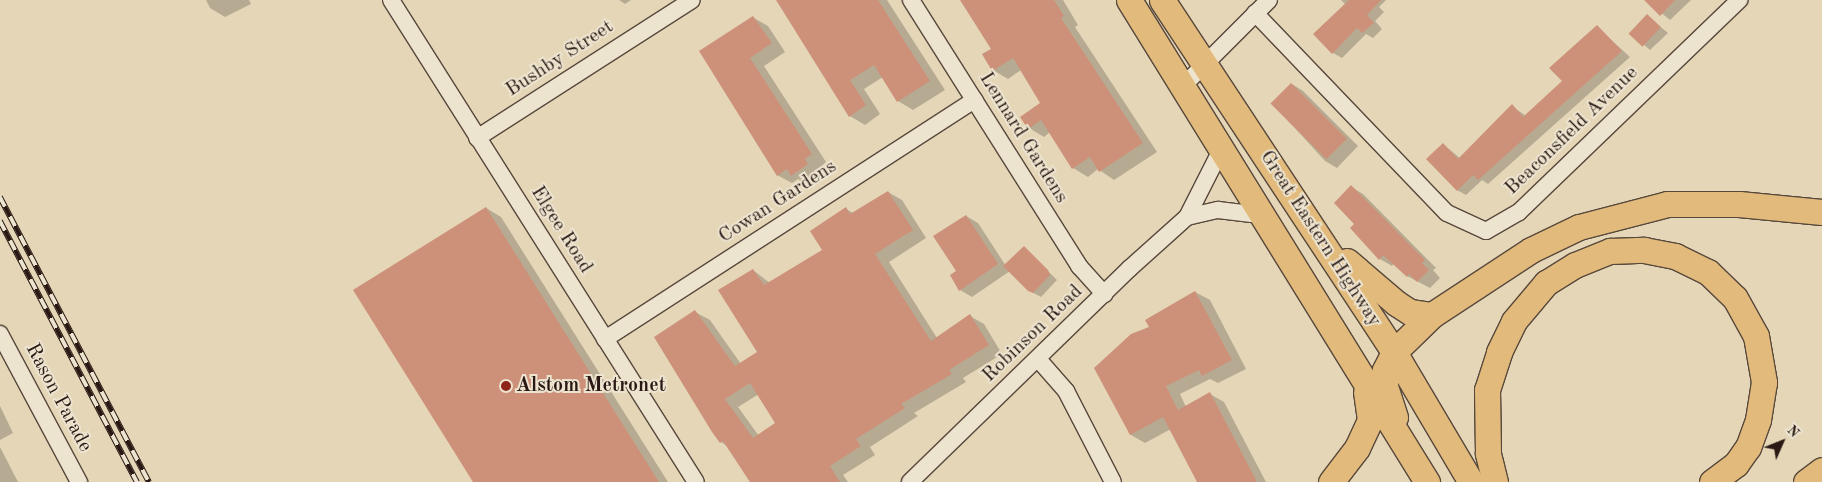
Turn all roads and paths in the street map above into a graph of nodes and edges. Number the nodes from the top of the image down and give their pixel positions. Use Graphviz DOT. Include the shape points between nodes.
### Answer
graph roads {
  1 [pos="391,0"];
  2 [pos="692,0"];
  3 [pos="912,0"];
  4 [pos="1129,0"];
  5 [pos="1162,0"];
  6 [pos="1269,0"];
  7 [pos="1739,0"];
  8 [pos="1255,13"];
  9 [pos="1205,66"];
  10 [pos="1182,87"];
  11 [pos="974,100"];
  12 [pos="477,138"];
  13 [pos="1221,150"];
  14 [pos="1290,192"];
  15 [pos="1822,212"];
  16 [pos="1260,215"];
  17 [pos="1187,217"];
  18 [pos="1104,294"];
  19 [pos="1432,315"];
  20 [pos="0,334"];
  21 [pos="605,339"];
  22 [pos="1394,352"];
  23 [pos="1038,359"];
  24 [pos="1365,386"];
  25 [pos="1398,436"];
  26 [pos="1822,470"];
  27 [pos="79,482"];
  28 [pos="696,482"];
  29 [pos="910,482"];
  30 [pos="1113,482"];
  31 [pos="1331,482"];
  32 [pos="1427,482"];
  33 [pos="1471,482"];
  34 [pos="1495,482"];
  35 [pos="1712,482"];
  36 [pos="1806,482"];
  1 -- 12 [label="street, Elgee Road"];
  2 -- 12 [label="street, Bushby Street"];
  3 -- 11 [label="street, Lennard Gardens"];
  4 -- 10 [label="highway, Great Eastern Highway"];
  5 -- 9 [label="highway, Great Eastern Highway"];
  6 -- 8 [label="street"];
  7 -- 8 [label="street, Beaconsfield Avenue" via="1519,212 1486,231 1447,213"];
  8 -- 9 [label="street"];
  9 -- 10 [label="street"];
  9 -- 14 [label="highway, Great Eastern Highway"];
  10 -- 13 [label="highway, Great Eastern Highway"];
  11 -- 18 [label="street, Lennard Gardens" via="1079,266"];
  11 -- 21 [label="street, Cowan Gardens"];
  12 -- 21 [label="street, Elgee Road"];
  13 -- 16 [label="highway, Great Eastern Highway"];
  13 -- 17 [label="street, Robinson Road"];
  14 -- 19 [label="highway" via="1334,247 1368,281 1410,312"];
  14 -- 22 [label="highway, Great Eastern Highway"];
  15 -- 19 [label="highway" via="1739,204 1667,204 1621,214 1579,227 1531,250"];
  16 -- 17 [label="street" via="1218,210"];
  16 -- 24 [label="highway, Great Eastern Highway"];
  17 -- 18 [label="street, Robinson Road"];
  18 -- 23 [label="street, Robinson Road"];
  19 -- 22 [label="highway"];
  20 -- 27 [label="street, Rason Parade"];
  21 -- 28 [label="street, Elgee Road"];
  22 -- 25 [label="highway" via="1385,370 1385,387 1398,422"];
  22 -- 33 [label="highway, Great Eastern Highway"];
  23 -- 29 [label="street, Robinson Road"];
  23 -- 30 [label="street" via="1066,391"];
  24 -- 25 [label="highway, Great Eastern Highway"];
  24 -- 31 [label="highway" via="1370,420 1357,448"];
  25 -- 32 [label="highway, Great Eastern Highway"];
  26 -- 36 [label="highway"];
  34 -- 35 [label="highway" via="1488,453 1487,390 1499,352 1514,321 1546,283 1575,265 1610,251 1644,250 1675,256 1708,272 1735,298 1756,336 1764,382 1758,420 1748,447 1736,464"];
}
